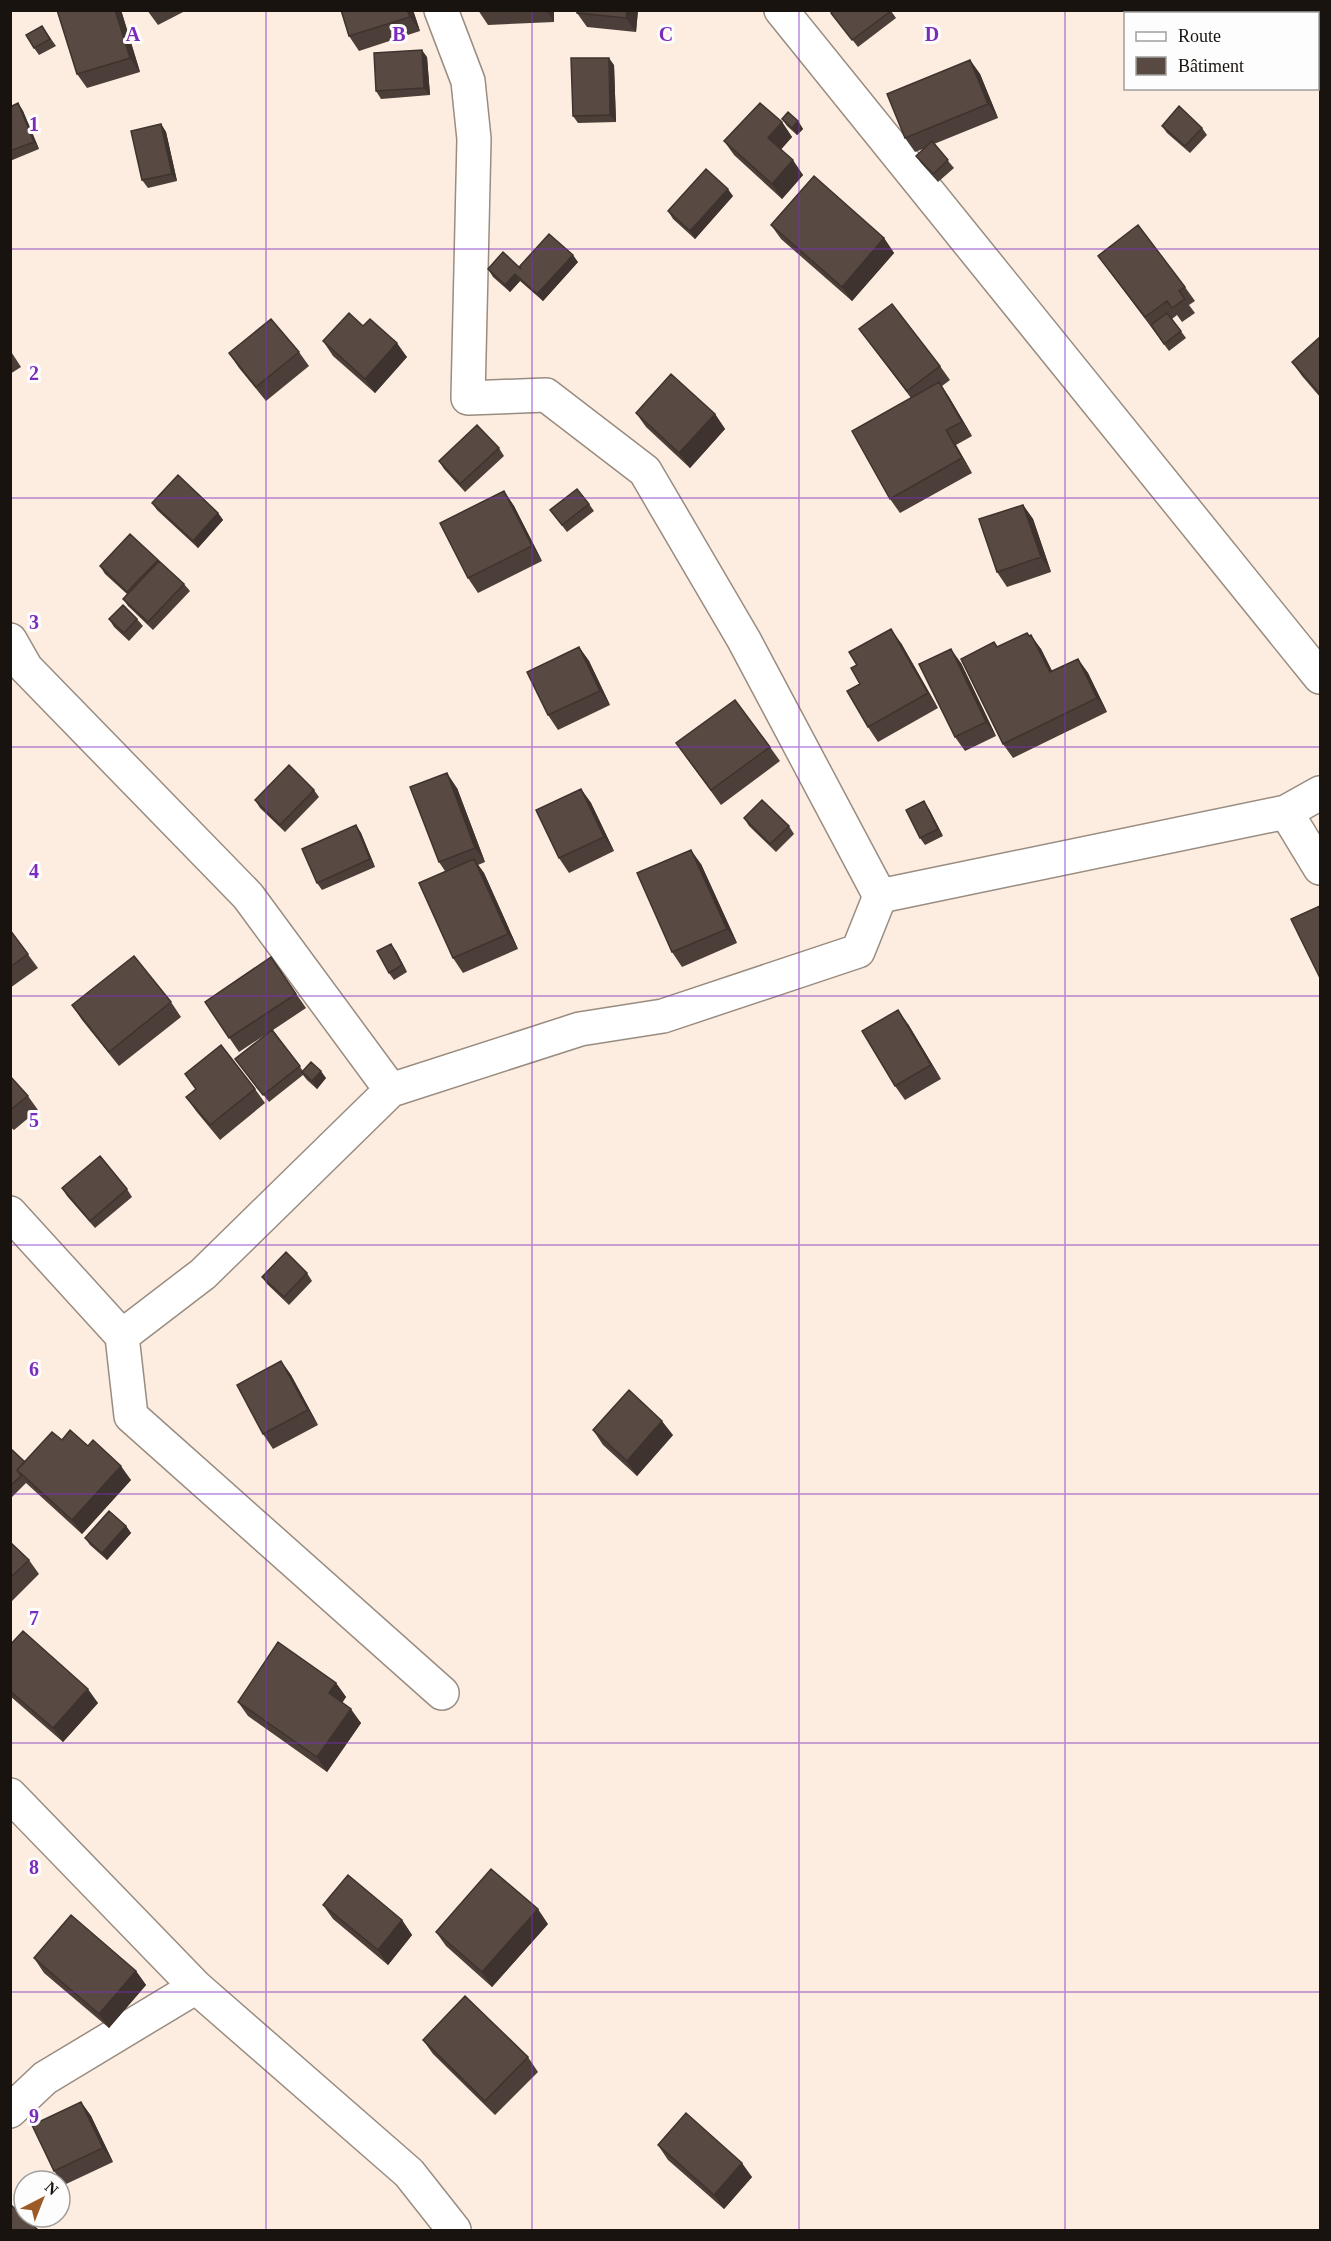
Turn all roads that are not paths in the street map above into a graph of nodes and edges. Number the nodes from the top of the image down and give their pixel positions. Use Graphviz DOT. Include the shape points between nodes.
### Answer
graph roads {
  1 [pos="441,10"];
  2 [pos="781,10"];
  3 [pos="10,640"];
  4 [pos="1320,677"];
  5 [pos="1320,793"];
  6 [pos="1286,812"];
  7 [pos="1320,868"];
  8 [pos="880,896"];
  9 [pos="391,1090"];
  10 [pos="10,1213"];
  11 [pos="122,1336"];
  12 [pos="442,1693"];
  13 [pos="10,1796"];
  14 [pos="196,1987"];
  15 [pos="10,2111"];
  16 [pos="454,2230"];
  1 -- 8 [label="street" via="468,81 474,139 468,398 546,395 645,471 744,640"];
  2 -- 4 [label="street"];
  3 -- 9 [label="street" via="26,668 248,896"];
  5 -- 6 [label="street"];
  6 -- 7 [label="street"];
  6 -- 8 [label="street"];
  8 -- 9 [label="street" via="858,951 663,1016 580,1029"];
  9 -- 11 [label="street" via="203,1274"];
  10 -- 11 [label="street"];
  11 -- 12 [label="street" via="131,1416"];
  13 -- 14 [label="street"];
  14 -- 15 [label="street" via="45,2078"];
  14 -- 16 [label="street" via="409,2173"];
}
